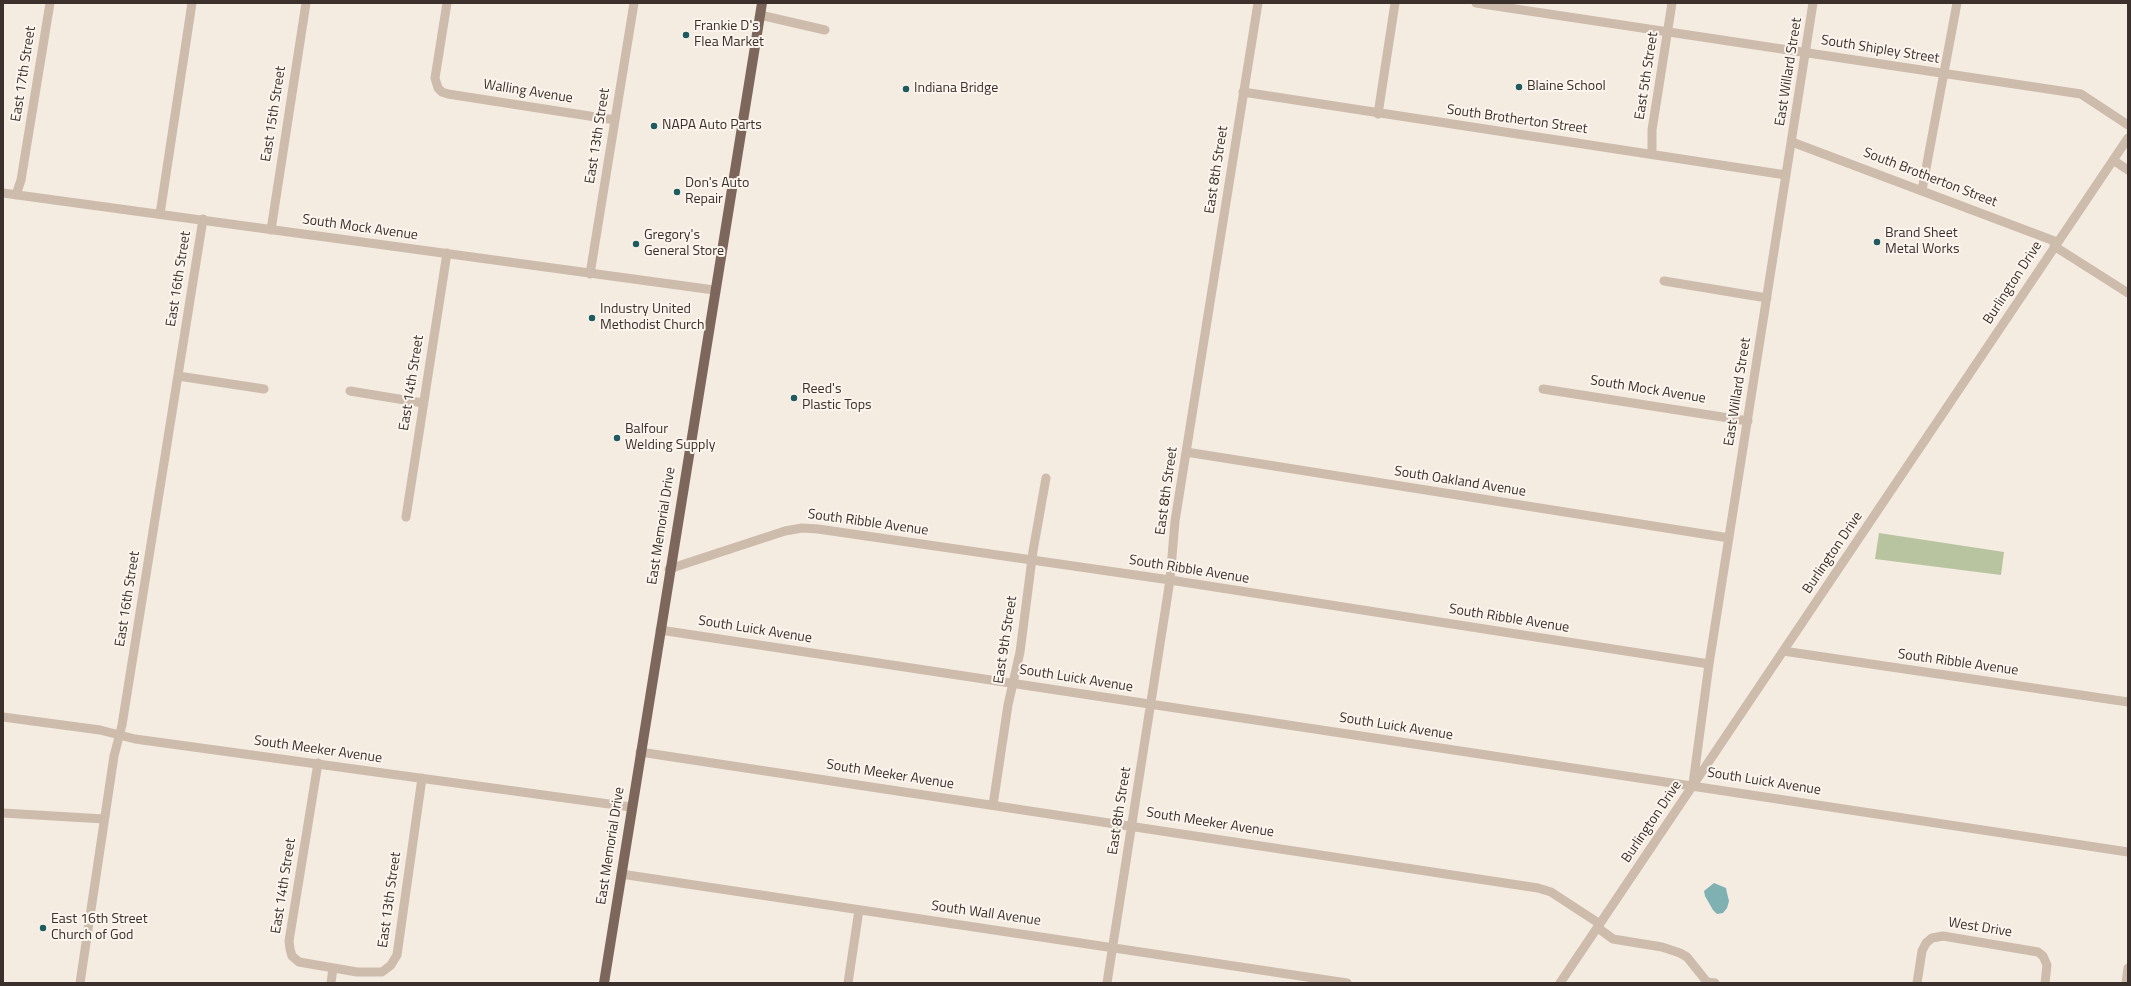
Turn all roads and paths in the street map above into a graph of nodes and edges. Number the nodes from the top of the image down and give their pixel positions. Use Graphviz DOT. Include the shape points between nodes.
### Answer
graph roads {
  1 [pos="50,3"];
  2 [pos="192,3"];
  3 [pos="306,3"];
  4 [pos="447,3"];
  5 [pos="634,3"];
  6 [pos="762,3"];
  7 [pos="1258,3"];
  8 [pos="1395,3"];
  9 [pos="1476,3"];
  10 [pos="1672,3"];
  11 [pos="1813,3"];
  12 [pos="1957,3"];
  13 [pos="1535,7"];
  14 [pos="760,15"];
  15 [pos="825,30"];
  16 [pos="1668,32"];
  17 [pos="1806,53"];
  18 [pos="1945,74"];
  19 [pos="1243,92"];
  20 [pos="1378,114"];
  21 [pos="615,120"];
  22 [pos="2128,125"];
  23 [pos="2128,138"];
  24 [pos="1792,142"];
  25 [pos="1652,154"];
  26 [pos="2113,160"];
  27 [pos="2128,170"];
  28 [pos="1786,175"];
  29 [pos="1922,190"];
  30 [pos="3,193"];
  31 [pos="16,195"];
  32 [pos="160,214"];
  33 [pos="203,219"];
  34 [pos="271,230"];
  35 [pos="2056,244"];
  36 [pos="447,253"];
  37 [pos="590,274"];
  38 [pos="1664,281"];
  39 [pos="714,290"];
  40 [pos="2128,293"];
  41 [pos="1767,298"];
  42 [pos="178,376"];
  43 [pos="264,389"];
  44 [pos="1543,389"];
  45 [pos="350,391"];
  46 [pos="423,403"];
  47 [pos="1748,421"];
  48 [pos="1186,452"];
  49 [pos="1046,478"];
  50 [pos="406,517"];
  51 [pos="1729,538"];
  52 [pos="1032,560"];
  53 [pos="669,569"];
  54 [pos="1170,580"];
  55 [pos="660,630"];
  56 [pos="1783,651"];
  57 [pos="1709,664"];
  58 [pos="1014,683"];
  59 [pos="2128,702"];
  60 [pos="1151,704"];
  61 [pos="3,717"];
  62 [pos="119,735"];
  63 [pos="640,752"];
  64 [pos="318,763"];
  65 [pos="422,778"];
  66 [pos="1693,786"];
  67 [pos="992,805"];
  68 [pos="630,807"];
  69 [pos="3,813"];
  70 [pos="104,819"];
  71 [pos="1132,825"];
  72 [pos="2128,852"];
  73 [pos="621,874"];
  74 [pos="859,910"];
  75 [pos="1599,926"];
  76 [pos="1113,947"];
  77 [pos="333,968"];
  78 [pos="2128,968"];
  79 [pos="80,983"];
  80 [pos="331,983"];
  81 [pos="604,983"];
  82 [pos="848,983"];
  83 [pos="1107,983"];
  84 [pos="1347,983"];
  85 [pos="1560,983"];
  86 [pos="1709,983"];
  87 [pos="1917,983"];
  88 [pos="2045,983"];
  89 [pos="2126,983"];
  1 -- 31 [label="street, East 17th Street" via="21,180"];
  2 -- 32 [label="street"];
  3 -- 34 [label="street, East 15th Street"];
  4 -- 21 [label="street, Walling Avenue" via="435,78 438,88 448,94"];
  5 -- 21 [label="street, East 13th Street"];
  6 -- 14 [label="main road, East Memorial Drive"];
  7 -- 19 [label="street, East 8th Street"];
  8 -- 20 [label="street"];
  9 -- 13 [label="street, South Shipley Street"];
  10 -- 16 [label="street, East 5th Street"];
  11 -- 17 [label="street, East Willard Street"];
  12 -- 18 [label="street"];
  13 -- 16 [label="street, South Shipley Street"];
  14 -- 15 [label="street"];
  14 -- 39 [label="main road, East Memorial Drive"];
  16 -- 17 [label="street, South Shipley Street"];
  16 -- 25 [label="street, East 5th Street" via="1652,130"];
  17 -- 18 [label="street, South Shipley Street"];
  17 -- 24 [label="street, East Willard Street"];
  18 -- 22 [label="street, South Shipley Street" via="2083,95"];
  18 -- 29 [label="street"];
  19 -- 20 [label="street, South Brotherton Street"];
  19 -- 48 [label="street, East 8th Street"];
  20 -- 25 [label="street, South Brotherton Street"];
  21 -- 37 [label="street, East 13th Street"];
  23 -- 26 [label="street, Burlington Drive"];
  24 -- 28 [label="street, East Willard Street"];
  24 -- 29 [label="street, South Brotherton Street"];
  25 -- 28 [label="street, South Brotherton Street"];
  26 -- 27 [label="street"];
  26 -- 35 [label="street, Burlington Drive"];
  28 -- 41 [label="street, East Willard Street"];
  29 -- 35 [label="street, South Brotherton Street"];
  30 -- 31 [label="street, South Mock Avenue"];
  31 -- 32 [label="street, South Mock Avenue"];
  32 -- 33 [label="street, South Mock Avenue"];
  33 -- 34 [label="street, South Mock Avenue"];
  33 -- 42 [label="street, East 16th Street"];
  34 -- 36 [label="street, South Mock Avenue"];
  35 -- 40 [label="street, South Brotherton Street"];
  35 -- 56 [label="street, Burlington Drive"];
  36 -- 37 [label="street, South Mock Avenue"];
  36 -- 46 [label="street, East 14th Street"];
  37 -- 39 [label="street, South Mock Avenue"];
  38 -- 41 [label="street"];
  39 -- 53 [label="main road, East Memorial Drive"];
  41 -- 47 [label="street, East Willard Street"];
  42 -- 43 [label="street"];
  42 -- 62 [label="street, East 16th Street"];
  44 -- 47 [label="street, South Mock Avenue"];
  45 -- 46 [label="street"];
  46 -- 50 [label="street, East 14th Street"];
  47 -- 51 [label="street, East Willard Street"];
  48 -- 51 [label="street, South Oakland Avenue"];
  48 -- 54 [label="street, East 8th Street" via="1175,521"];
  49 -- 52 [label="street, East 9th Street"];
  51 -- 57 [label="street, East Willard Street"];
  52 -- 53 [label="street, South Ribble Avenue" via="802,528 785,531"];
  52 -- 54 [label="street, South Ribble Avenue"];
  52 -- 58 [label="street, East 9th Street"];
  53 -- 55 [label="main road, East Memorial Drive"];
  54 -- 57 [label="street, South Ribble Avenue"];
  54 -- 60 [label="street, East 8th Street"];
  55 -- 58 [label="street, South Luick Avenue"];
  55 -- 63 [label="main road, East Memorial Drive"];
  56 -- 59 [label="street, South Ribble Avenue"];
  56 -- 66 [label="street, Burlington Drive"];
  57 -- 66 [label="street, East Willard Street"];
  58 -- 60 [label="street, South Luick Avenue"];
  58 -- 67 [label="street, East 9th Street" via="1008,705"];
  60 -- 66 [label="street, South Luick Avenue"];
  60 -- 71 [label="street, East 8th Street"];
  61 -- 62 [label="street, South Meeker Avenue" via="100,730"];
  62 -- 64 [label="street, South Meeker Avenue"];
  62 -- 70 [label="street, East 16th Street"];
  63 -- 67 [label="street, South Meeker Avenue"];
  63 -- 68 [label="main road, East Memorial Drive"];
  64 -- 65 [label="street, South Meeker Avenue"];
  64 -- 77 [label="street, East 14th Street" via="289,941 292,956 299,962"];
  65 -- 68 [label="street, South Meeker Avenue"];
  65 -- 77 [label="street, East 13th Street" via="397,955 391,965 382,972"];
  66 -- 72 [label="street, South Luick Avenue"];
  66 -- 75 [label="street, Burlington Drive"];
  67 -- 71 [label="street, South Meeker Avenue"];
  68 -- 73 [label="main road, East Memorial Drive"];
  69 -- 70 [label="street"];
  70 -- 79 [label="street, East 16th Street"];
  71 -- 75 [label="street, South Meeker Avenue" via="1546,889"];
  71 -- 76 [label="street, East 8th Street"];
  73 -- 74 [label="street, South Wall Avenue"];
  73 -- 81 [label="main road, East Memorial Drive"];
  74 -- 76 [label="street, South Wall Avenue"];
  74 -- 82 [label="street"];
  75 -- 85 [label="street, Burlington Drive"];
  75 -- 86 [label="street, South Meeker Avenue" via="1613,939 1662,947 1680,953 1687,957"];
  76 -- 83 [label="street, East 8th Street"];
  76 -- 84 [label="street, South Wall Avenue"];
  77 -- 80 [label="street"];
  78 -- 89 [label="street"];
  87 -- 88 [label="street, West Drive" via="1922,951 1926,943 1932,938 1943,936 2038,952 2047,965"];
}
